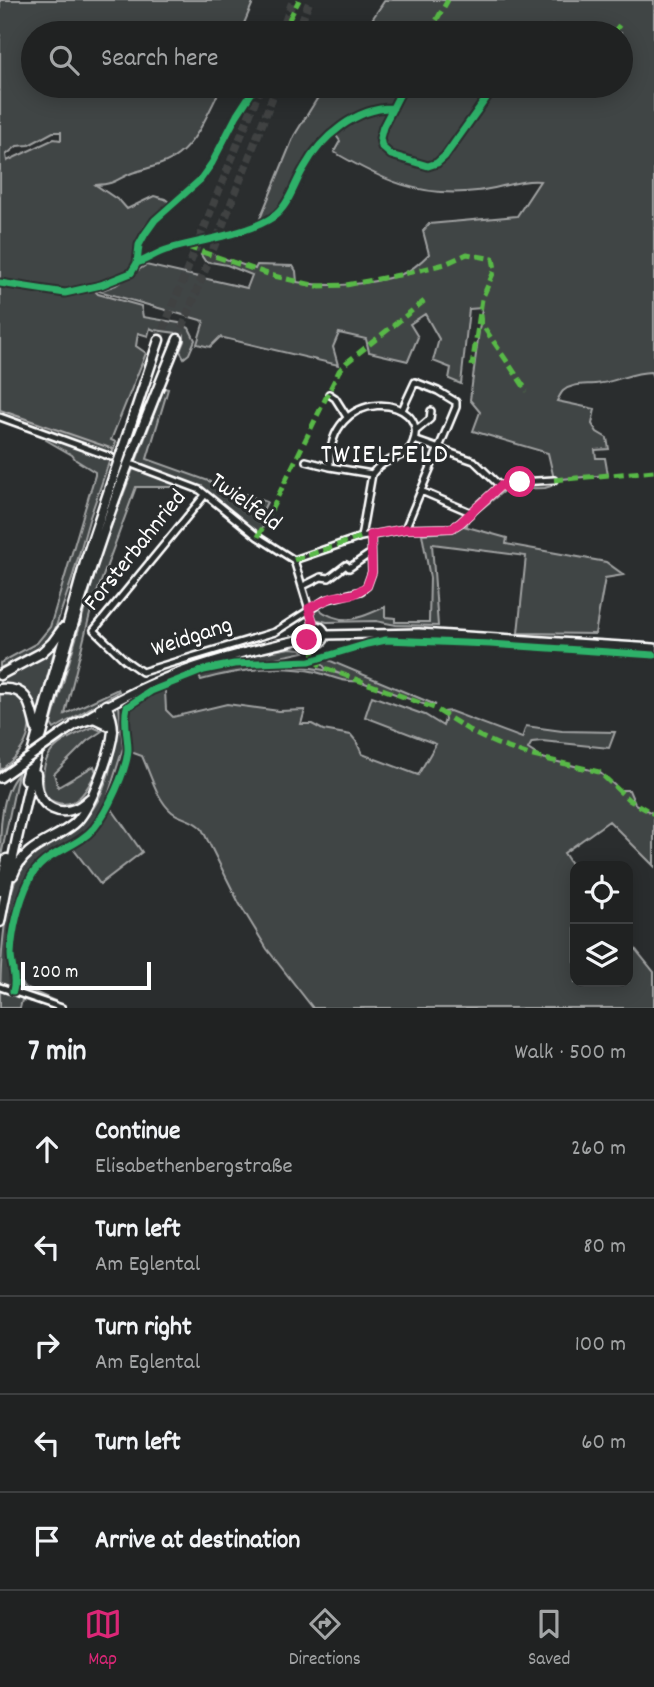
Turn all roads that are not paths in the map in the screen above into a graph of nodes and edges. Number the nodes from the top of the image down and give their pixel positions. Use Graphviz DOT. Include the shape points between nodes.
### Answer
graph roads {
  1 [pos="178,339"];
  2 [pos="159,340"];
  3 [pos="329,394"];
  4 [pos="402,410"];
  5 [pos="431,411"];
  6 [pos="0,417"];
  7 [pos="347,417"];
  8 [pos="417,430"];
  9 [pos="414,440"];
  10 [pos="438,447"];
  11 [pos="111,457"];
  12 [pos="306,461"];
  13 [pos="134,465"];
  14 [pos="330,467"];
  15 [pos="372,474"];
  16 [pos="554,480"];
  17 [pos="500,486"];
  18 [pos="421,491"];
  19 [pos="205,495"];
  20 [pos="470,512"];
  21 [pos="405,529"];
  22 [pos="371,535"];
  23 [pos="361,537"];
  24 [pos="368,555"];
  25 [pos="294,559"];
  26 [pos="303,586"];
  27 [pos="309,608"];
  28 [pos="66,626"];
  29 [pos="314,626"];
  30 [pos="94,630"];
  31 [pos="325,635"];
  32 [pos="307,638"];
  33 [pos="654,648"];
  34 [pos="0,676"];
  35 [pos="0,689"];
  36 [pos="103,707"];
  37 [pos="75,724"];
  38 [pos="107,724"];
  39 [pos="37,731"];
  40 [pos="111,736"];
  41 [pos="37,758"];
  42 [pos="0,778"];
  43 [pos="90,797"];
  44 [pos="8,883"];
  45 [pos="0,891"];
  46 [pos="0,922"];
  47 [pos="1,987"];
  48 [pos="62,1008"];
  1 -- 41 [label="highway" via="97,552"];
  2 -- 28 [label="highway"];
  3 -- 7 [label="street"];
  4 -- 7 [label="street" via="380,405"];
  4 -- 8 [label="street"];
  4 -- 10 [label="street" via="415,382 454,399 456,407"];
  5 -- 8 [label="street" via="430,419"];
  6 -- 11 [label="street"];
  7 -- 14 [label="street" via="332,440"];
  8 -- 9 [label="street"];
  9 -- 10 [label="street"];
  9 -- 15 [label="street" via="408,452 378,466"];
  10 -- 17 [label="street" via="474,461"];
  10 -- 18 [label="street"];
  12 -- 14 [label="street"];
  13 -- 19 [label="street, Twielfeld"];
  14 -- 15 [label="street"];
  15 -- 23 [label="street"];
  16 -- 17 [label="street"];
  17 -- 20 [label="street, Twielfeld"];
  18 -- 20 [label="street"];
  18 -- 21 [label="street"];
  19 -- 25 [label="street, Twielfeld"];
  19 -- 30 [label="street, Forsterbahnried"];
  20 -- 21 [label="street, Twielfeld" via="452,528"];
  21 -- 22 [label="street, Twielfeld"];
  22 -- 23 [label="street, Twielfeld"];
  22 -- 27 [label="street" via="372,572 367,586"];
  23 -- 25 [label="street, Twielfeld"];
  24 -- 26 [label="street" via="329,578"];
  25 -- 26 [label="street, Twielfeld"];
  26 -- 27 [label="street, Twielfeld"];
  27 -- 29 [label="street, Twielfeld"];
  27 -- 30 [label="street, Weidgang" via="275,632 142,672"];
  28 -- 34 [label="highway" via="41,653"];
  28 -- 39 [label="highway"];
  29 -- 31 [label="main road" via="322,628"];
  29 -- 32 [label="main road"];
  31 -- 32 [label="main road" via="316,645"];
  31 -- 33 [label="main road" via="419,634"];
  32 -- 36 [label="main road" via="200,663"];
  35 -- 39 [label="highway" via="15,690 28,700"];
  36 -- 37 [label="main road"];
  36 -- 38 [label="highway"];
  36 -- 40 [label="highway" via="112,725"];
  37 -- 38 [label="highway" via="94,718"];
  37 -- 42 [label="main road, bridge"];
  38 -- 40 [label="highway"];
  39 -- 45 [label="highway"];
  40 -- 43 [label="highway"];
  41 -- 43 [label="highway" via="37,788 47,805 59,811 72,810"];
  41 -- 44 [label="highway"];
  43 -- 44 [label="highway" via="74,823 26,853"];
  44 -- 46 [label="highway"];
  47 -- 48 [label="street"];
}
